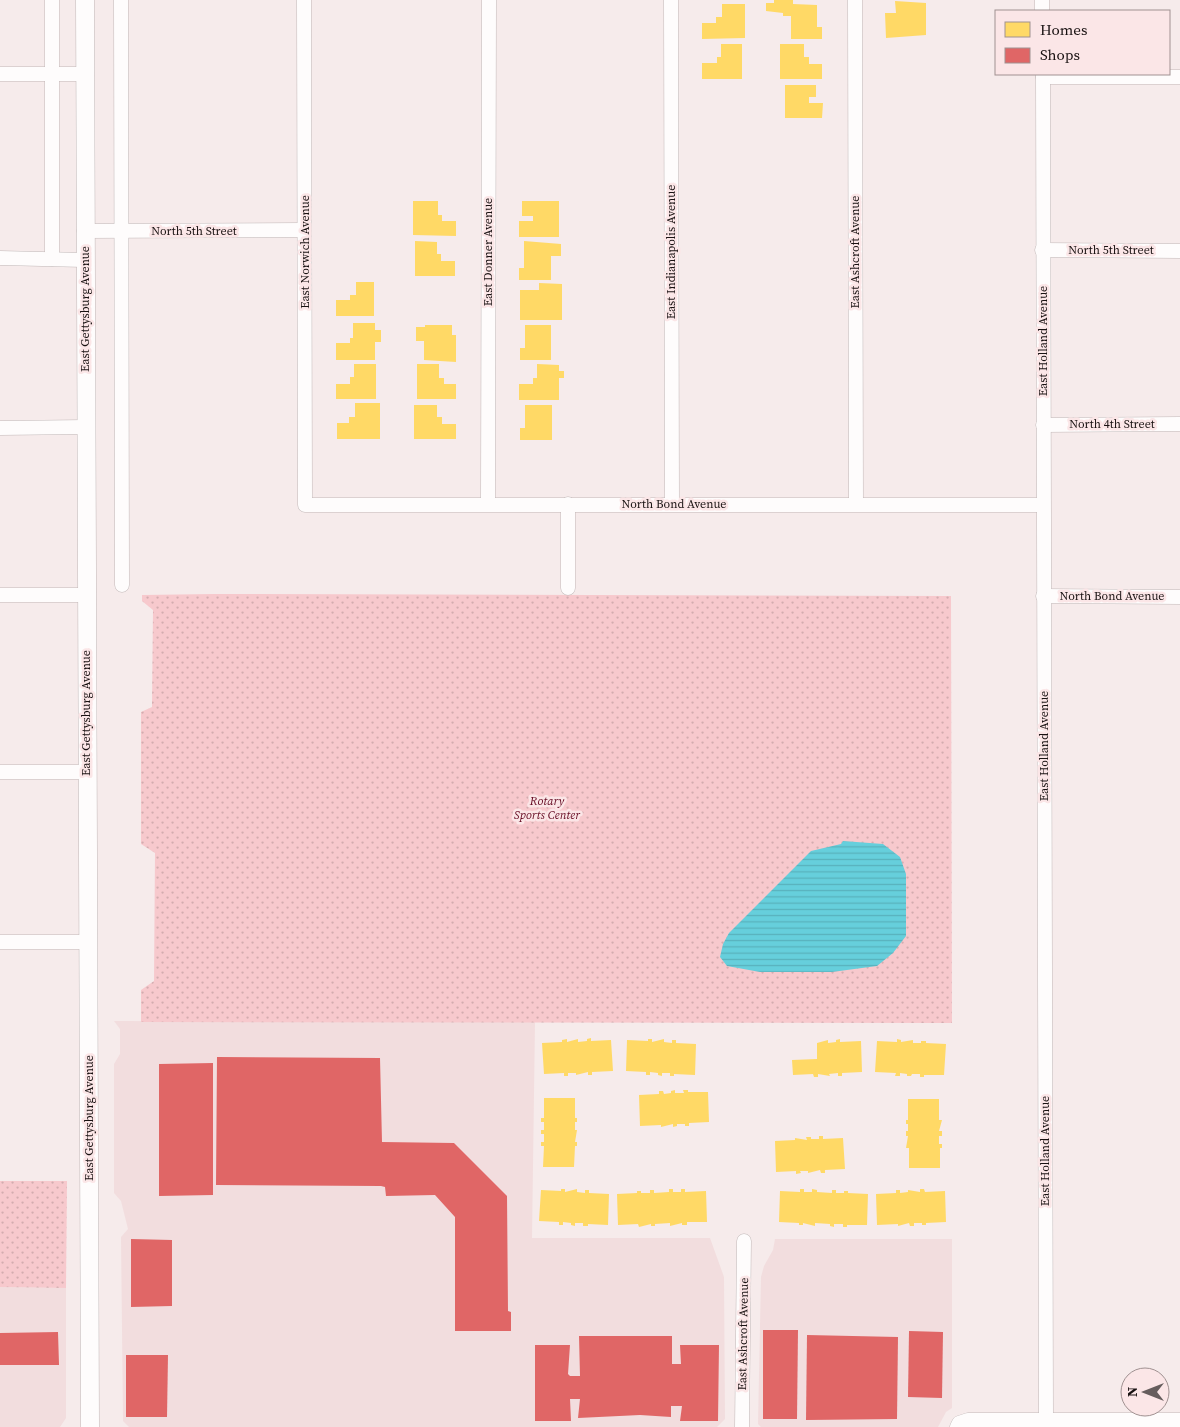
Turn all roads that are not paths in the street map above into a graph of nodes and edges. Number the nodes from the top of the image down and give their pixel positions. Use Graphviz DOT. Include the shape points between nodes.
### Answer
graph roads {
  1 [pos="52,0"];
  2 [pos="85,0"];
  3 [pos="121,0"];
  4 [pos="304,0"];
  5 [pos="488,0"];
  6 [pos="671,0"];
  7 [pos="855,0"];
  8 [pos="0,74"];
  9 [pos="52,74"];
  10 [pos="84,74"];
  11 [pos="1043,75"];
  12 [pos="1180,77"];
  13 [pos="304,230"];
  14 [pos="84,231"];
  15 [pos="121,231"];
  16 [pos="1042,250"];
  17 [pos="1180,251"];
  18 [pos="0,258"];
  19 [pos="52,259"];
  20 [pos="84,260"];
  21 [pos="1180,424"];
  22 [pos="1043,425"];
  23 [pos="86,427"];
  24 [pos="0,428"];
  25 [pos="488,504"];
  26 [pos="568,504"];
  27 [pos="672,504"];
  28 [pos="856,504"];
  29 [pos="305,505"];
  30 [pos="1043,505"];
  31 [pos="122,585"];
  32 [pos="568,588"];
  33 [pos="0,595"];
  34 [pos="85,595"];
  35 [pos="1043,596"];
  36 [pos="1180,597"];
  37 [pos="0,772"];
  38 [pos="87,772"];
  39 [pos="0,942"];
  40 [pos="87,942"];
  41 [pos="744,1241"];
  42 [pos="1046,1419"];
  43 [pos="1180,1420"];
  44 [pos="90,1427"];
  45 [pos="742,1427"];
  46 [pos="956,1427"];
  1 -- 9 [label="street"];
  2 -- 10 [label="street, East Gettysburg Avenue"];
  3 -- 15 [label="street"];
  4 -- 13 [label="street, East Norwich Avenue"];
  5 -- 25 [label="street, East Donner Avenue"];
  6 -- 27 [label="street, East Indianapolis Avenue"];
  7 -- 28 [label="street, East Ashcroft Avenue"];
  8 -- 9 [label="street"];
  9 -- 10 [label="street"];
  9 -- 19 [label="street"];
  10 -- 14 [label="street, East Gettysburg Avenue"];
  11 -- 12 [label="street"];
  11 -- 16 [label="street, East Holland Avenue"];
  13 -- 15 [label="street, North 5th Street"];
  13 -- 29 [label="street, East Norwich Avenue"];
  14 -- 15 [label="street, North 5th Street"];
  14 -- 20 [label="street, East Gettysburg Avenue"];
  15 -- 31 [label="street"];
  16 -- 17 [label="street, North 5th Street"];
  16 -- 22 [label="street, East Holland Avenue"];
  18 -- 19 [label="street"];
  19 -- 20 [label="street"];
  20 -- 23 [label="street, East Gettysburg Avenue"];
  21 -- 22 [label="street, North 4th Street"];
  22 -- 30 [label="street, East Holland Avenue"];
  23 -- 24 [label="street"];
  23 -- 34 [label="street, East Gettysburg Avenue"];
  25 -- 26 [label="street, North Bond Avenue"];
  25 -- 29 [label="street, North Bond Avenue"];
  26 -- 27 [label="street, North Bond Avenue"];
  26 -- 32 [label="street"];
  27 -- 28 [label="street, North Bond Avenue"];
  28 -- 30 [label="street, North Bond Avenue"];
  30 -- 35 [label="street, East Holland Avenue"];
  33 -- 34 [label="street"];
  34 -- 38 [label="street, East Gettysburg Avenue"];
  35 -- 36 [label="street, North Bond Avenue"];
  35 -- 42 [label="street, East Holland Avenue"];
  37 -- 38 [label="street"];
  38 -- 40 [label="street, East Gettysburg Avenue"];
  39 -- 40 [label="street"];
  40 -- 44 [label="street, East Gettysburg Avenue"];
  41 -- 45 [label="street, East Ashcroft Avenue"];
  42 -- 43 [label="street"];
  42 -- 46 [label="street" via="968,1420"];
}
